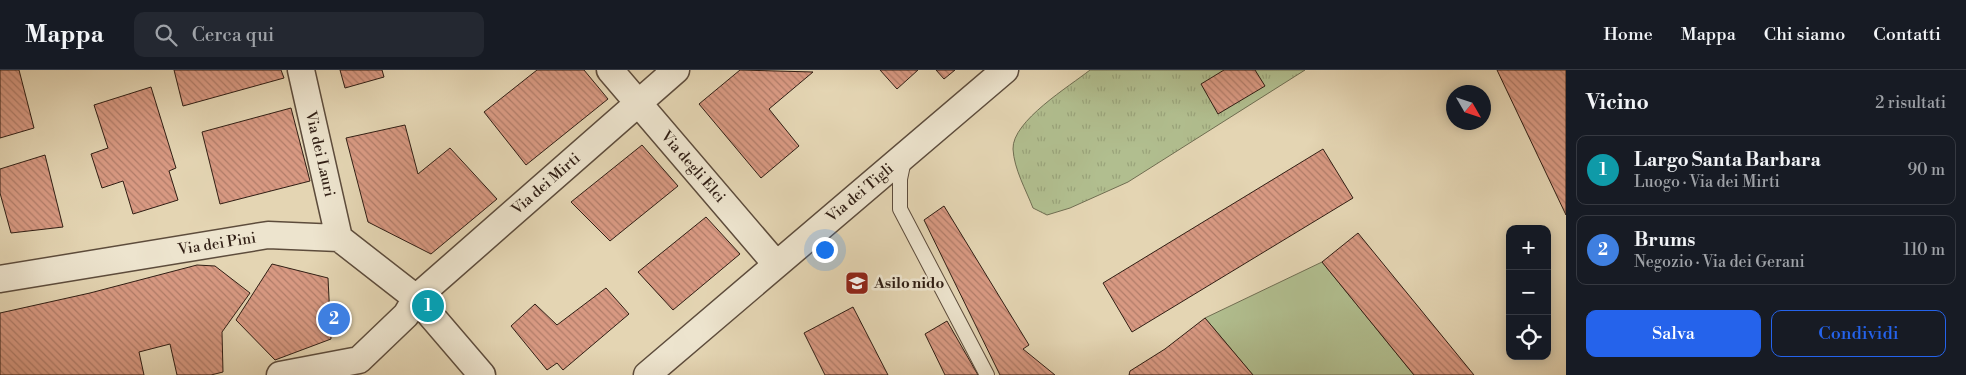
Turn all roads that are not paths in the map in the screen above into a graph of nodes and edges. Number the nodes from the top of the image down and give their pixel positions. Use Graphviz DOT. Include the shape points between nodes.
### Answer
graph roads {
  1 [pos="301,70"];
  2 [pos="610,70"];
  3 [pos="676,70"];
  4 [pos="1005,70"];
  5 [pos="637,104"];
  6 [pos="904,155"];
  7 [pos="338,238"];
  8 [pos="776,264"];
  9 [pos="0,279"];
  10 [pos="416,298"];
  11 [pos="280,375"];
  12 [pos="482,375"];
  13 [pos="647,375"];
  14 [pos="987,375"];
  1 -- 7 [label="street, Via dei Lauri"];
  2 -- 5 [label="street, Via degli Elci"];
  3 -- 5 [label="street, Via dei Mirti"];
  4 -- 6 [label="street, Via dei Tigli"];
  5 -- 8 [label="street, Via degli Elci"];
  5 -- 10 [label="street, Via dei Mirti"];
  6 -- 8 [label="street, Via dei Tigli"];
  6 -- 14 [label="lane" via="900,209"];
  7 -- 9 [label="street, Via dei Pini" via="268,235"];
  7 -- 10 [label="street"];
  8 -- 13 [label="street, Via dei Tigli"];
  10 -- 11 [label="street, Via dei Mirti" via="406,315 359,360"];
  10 -- 12 [label="street"];
}
